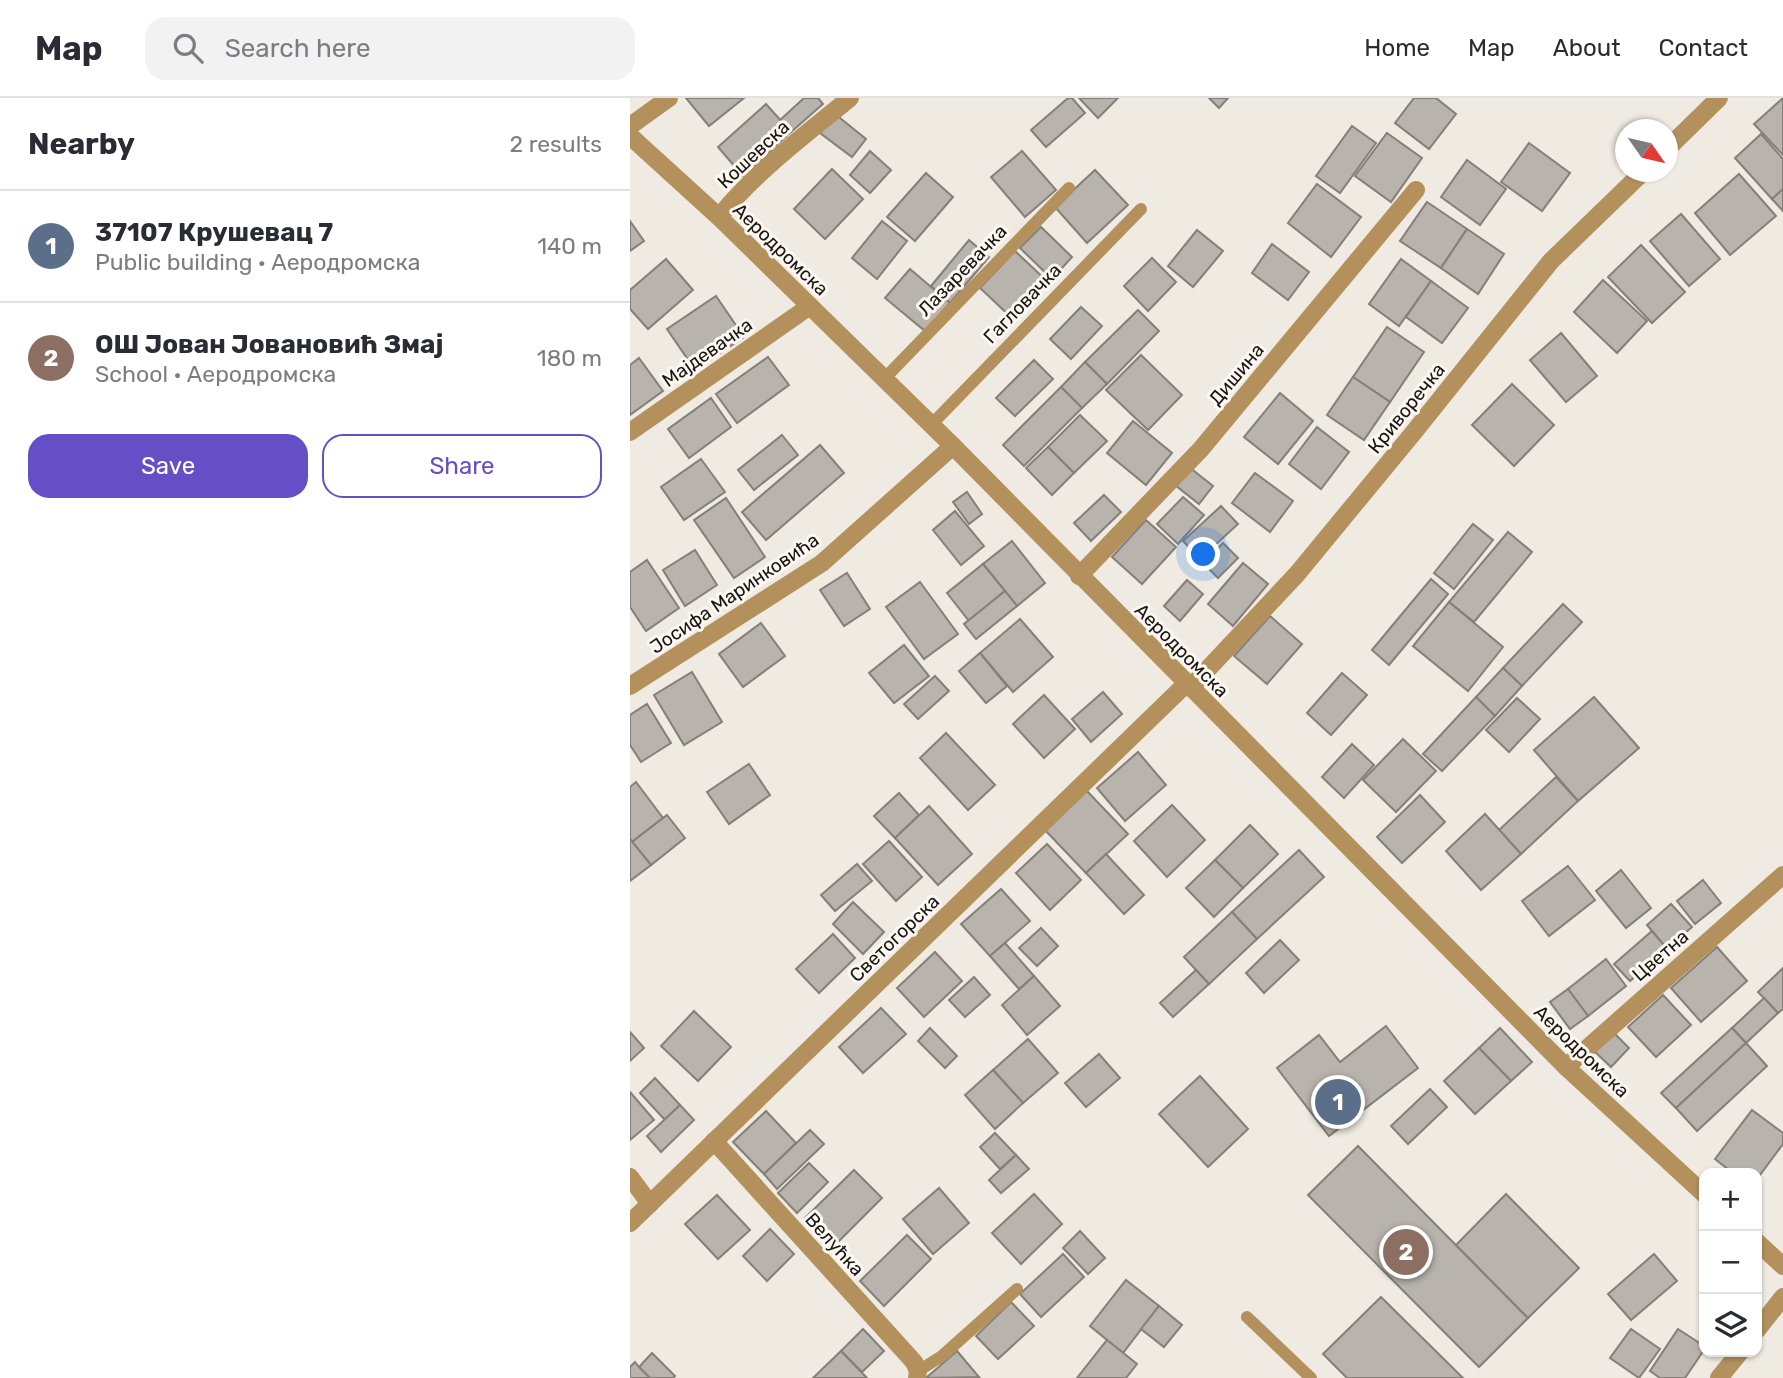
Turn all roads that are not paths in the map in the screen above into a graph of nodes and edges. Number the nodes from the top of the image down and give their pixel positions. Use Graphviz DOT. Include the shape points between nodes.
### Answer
graph roads {
  1 [pos="669,98"];
  2 [pos="850,98"];
  3 [pos="1719,98"];
  4 [pos="630,126"];
  5 [pos="630,136"];
  6 [pos="1678,138"];
  7 [pos="1633,182"];
  8 [pos="1069,188"];
  9 [pos="1416,190"];
  10 [pos="1141,209"];
  11 [pos="719,218"];
  12 [pos="810,306"];
  13 [pos="884,379"];
  14 [pos="931,425"];
  15 [pos="630,432"];
  16 [pos="953,446"];
  17 [pos="1079,576"];
  18 [pos="630,686"];
  19 [pos="1189,686"];
  20 [pos="1783,875"];
  21 [pos="1566,1067"];
  22 [pos="714,1141"];
  23 [pos="630,1177"];
  24 [pos="1699,1189"];
  25 [pos="650,1204"];
  26 [pos="630,1223"];
  27 [pos="1762,1247"];
  28 [pos="1783,1266"];
  29 [pos="1017,1289"];
  30 [pos="1783,1297"];
  31 [pos="1247,1317"];
  32 [pos="1762,1324"];
  33 [pos="1736,1357"];
  34 [pos="918,1375"];
  35 [pos="1311,1378"];
  36 [pos="1719,1378"];
  1 -- 4 [label="street"];
  2 -- 11 [label="street, Кошевска" via="734,199"];
  3 -- 6 [label="street"];
  5 -- 11 [label="street, Аеродромска"];
  7 -- 19 [label="street, Криворечка" via="1551,261 1297,574"];
  8 -- 13 [label="lane, Лазаревачка"];
  9 -- 17 [label="street, Дишина" via="1201,449"];
  10 -- 14 [label="lane, Гагловачка"];
  11 -- 12 [label="street, Аеродромска"];
  12 -- 13 [label="street, Аеродромска"];
  12 -- 15 [label="street, Мајдевачка"];
  13 -- 14 [label="street, Аеродромска"];
  14 -- 16 [label="street, Аеродромска"];
  16 -- 17 [label="street, Аеродромска"];
  16 -- 18 [label="street, Јосифа Маринковића" via="822,563"];
  17 -- 19 [label="street, Аеродромска"];
  19 -- 21 [label="street, Аеродромска"];
  19 -- 22 [label="street, Светогорска"];
  20 -- 21 [label="street, Цветна"];
  21 -- 24 [label="street, Аеродромска"];
  22 -- 25 [label="street, Светогорска"];
  22 -- 34 [label="street, Велућка" via="914,1362"];
  23 -- 25 [label="street"];
  25 -- 26 [label="street, Светогорска"];
  27 -- 28 [label="street"];
  29 -- 34 [label="lane"];
  30 -- 32 [label="street"];
  31 -- 35 [label="lane"];
  33 -- 36 [label="street"];
}
